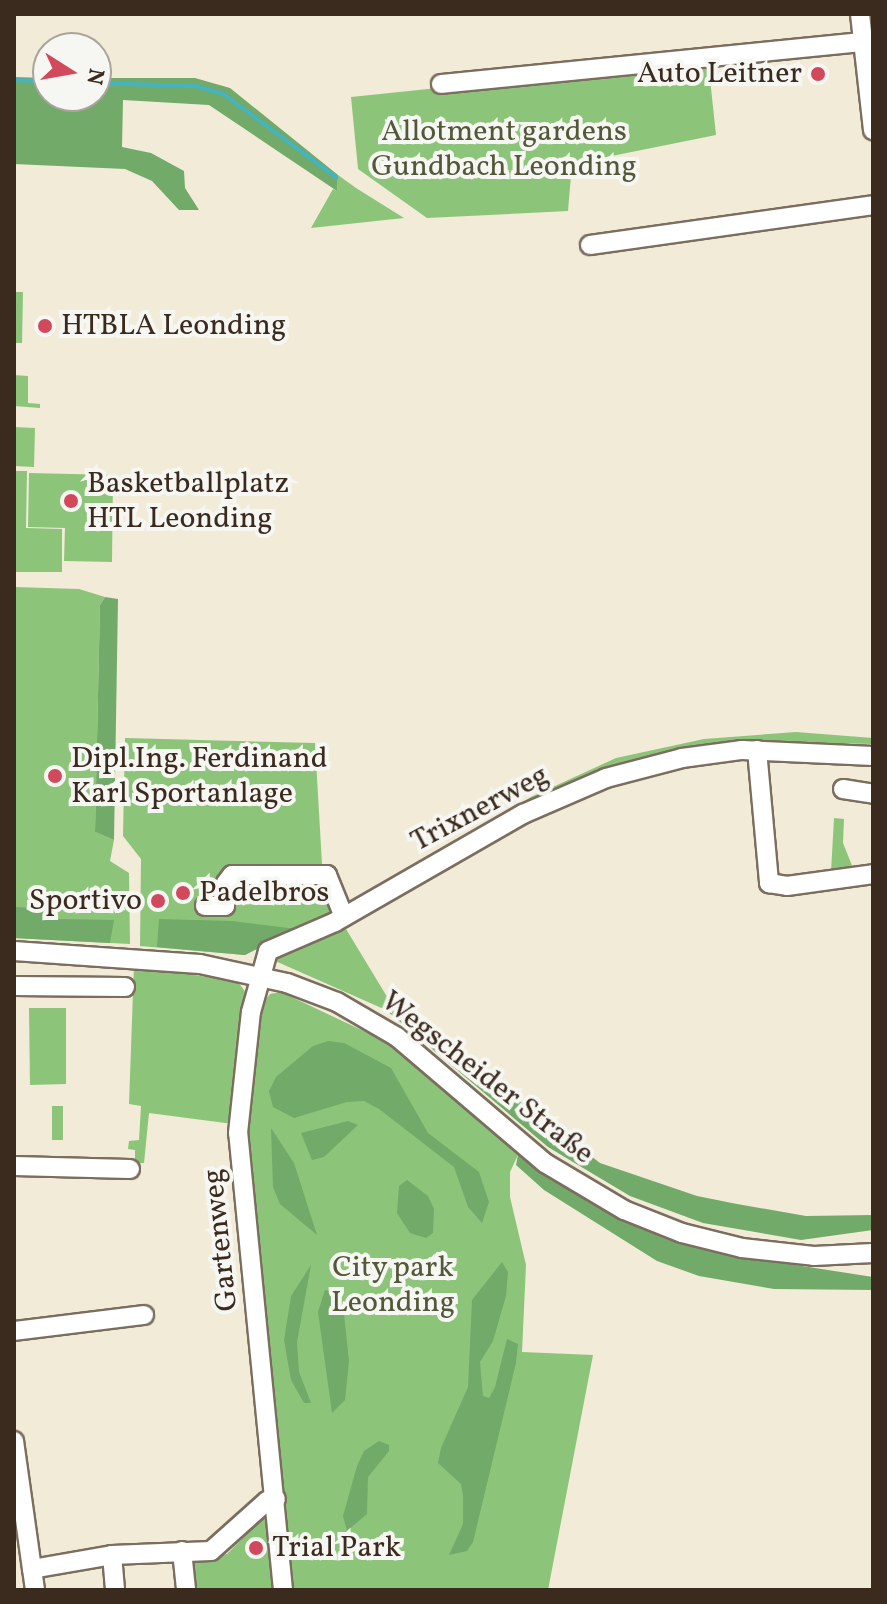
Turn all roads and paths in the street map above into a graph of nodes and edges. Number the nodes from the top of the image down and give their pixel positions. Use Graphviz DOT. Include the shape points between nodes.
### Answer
graph roads {
  1 [pos="860,14"];
  2 [pos="863,42"];
  3 [pos="441,84"];
  4 [pos="873,130"];
  5 [pos="873,205"];
  6 [pos="590,245"];
  7 [pos="757,750"];
  8 [pos="873,756"];
  9 [pos="843,789"];
  10 [pos="873,794"];
  11 [pos="873,874"];
  12 [pos="205,906"];
  13 [pos="344,917"];
  14 [pos="14,951"];
  15 [pos="258,975"];
  16 [pos="14,986"];
  17 [pos="125,987"];
  18 [pos="14,1166"];
  19 [pos="130,1169"];
  20 [pos="873,1253"];
  21 [pos="144,1315"];
  22 [pos="14,1331"];
  23 [pos="14,1441"];
  24 [pos="276,1499"];
  25 [pos="182,1551"];
  26 [pos="112,1555"];
  27 [pos="32,1569"];
  28 [pos="35,1590"];
  29 [pos="115,1590"];
  30 [pos="186,1590"];
  31 [pos="283,1590"];
  1 -- 2 [label="street"];
  2 -- 3 [label="street"];
  2 -- 4 [label="street"];
  5 -- 6 [label="street"];
  7 -- 8 [label="street, Trixnerweg"];
  7 -- 11 [label="street" via="769,883 787,886"];
  7 -- 13 [label="street, Trixnerweg" via="682,758 587,785 523,814"];
  9 -- 10 [label="street"];
  12 -- 13 [label="street" via="225,906 226,883 232,875 327,875"];
  13 -- 15 [label="street, Trixnerweg" via="276,945"];
  14 -- 15 [label="street, Wegscheider Straße" via="163,960"];
  15 -- 20 [label="street, Wegscheider Straße" via="337,1002 397,1037 545,1163 624,1210 682,1233 742,1248 814,1256"];
  15 -- 24 [label="street, Gartenweg" via="238,1133"];
  16 -- 17 [label="street"];
  18 -- 19 [label="street"];
  21 -- 22 [label="street"];
  23 -- 27 [label="street"];
  24 -- 25 [label="street" via="267,1501 221,1547"];
  24 -- 31 [label="street, Gartenweg"];
  25 -- 26 [label="street"];
  25 -- 30 [label="street"];
  26 -- 27 [label="street"];
  26 -- 29 [label="street"];
  27 -- 28 [label="street"];
}
